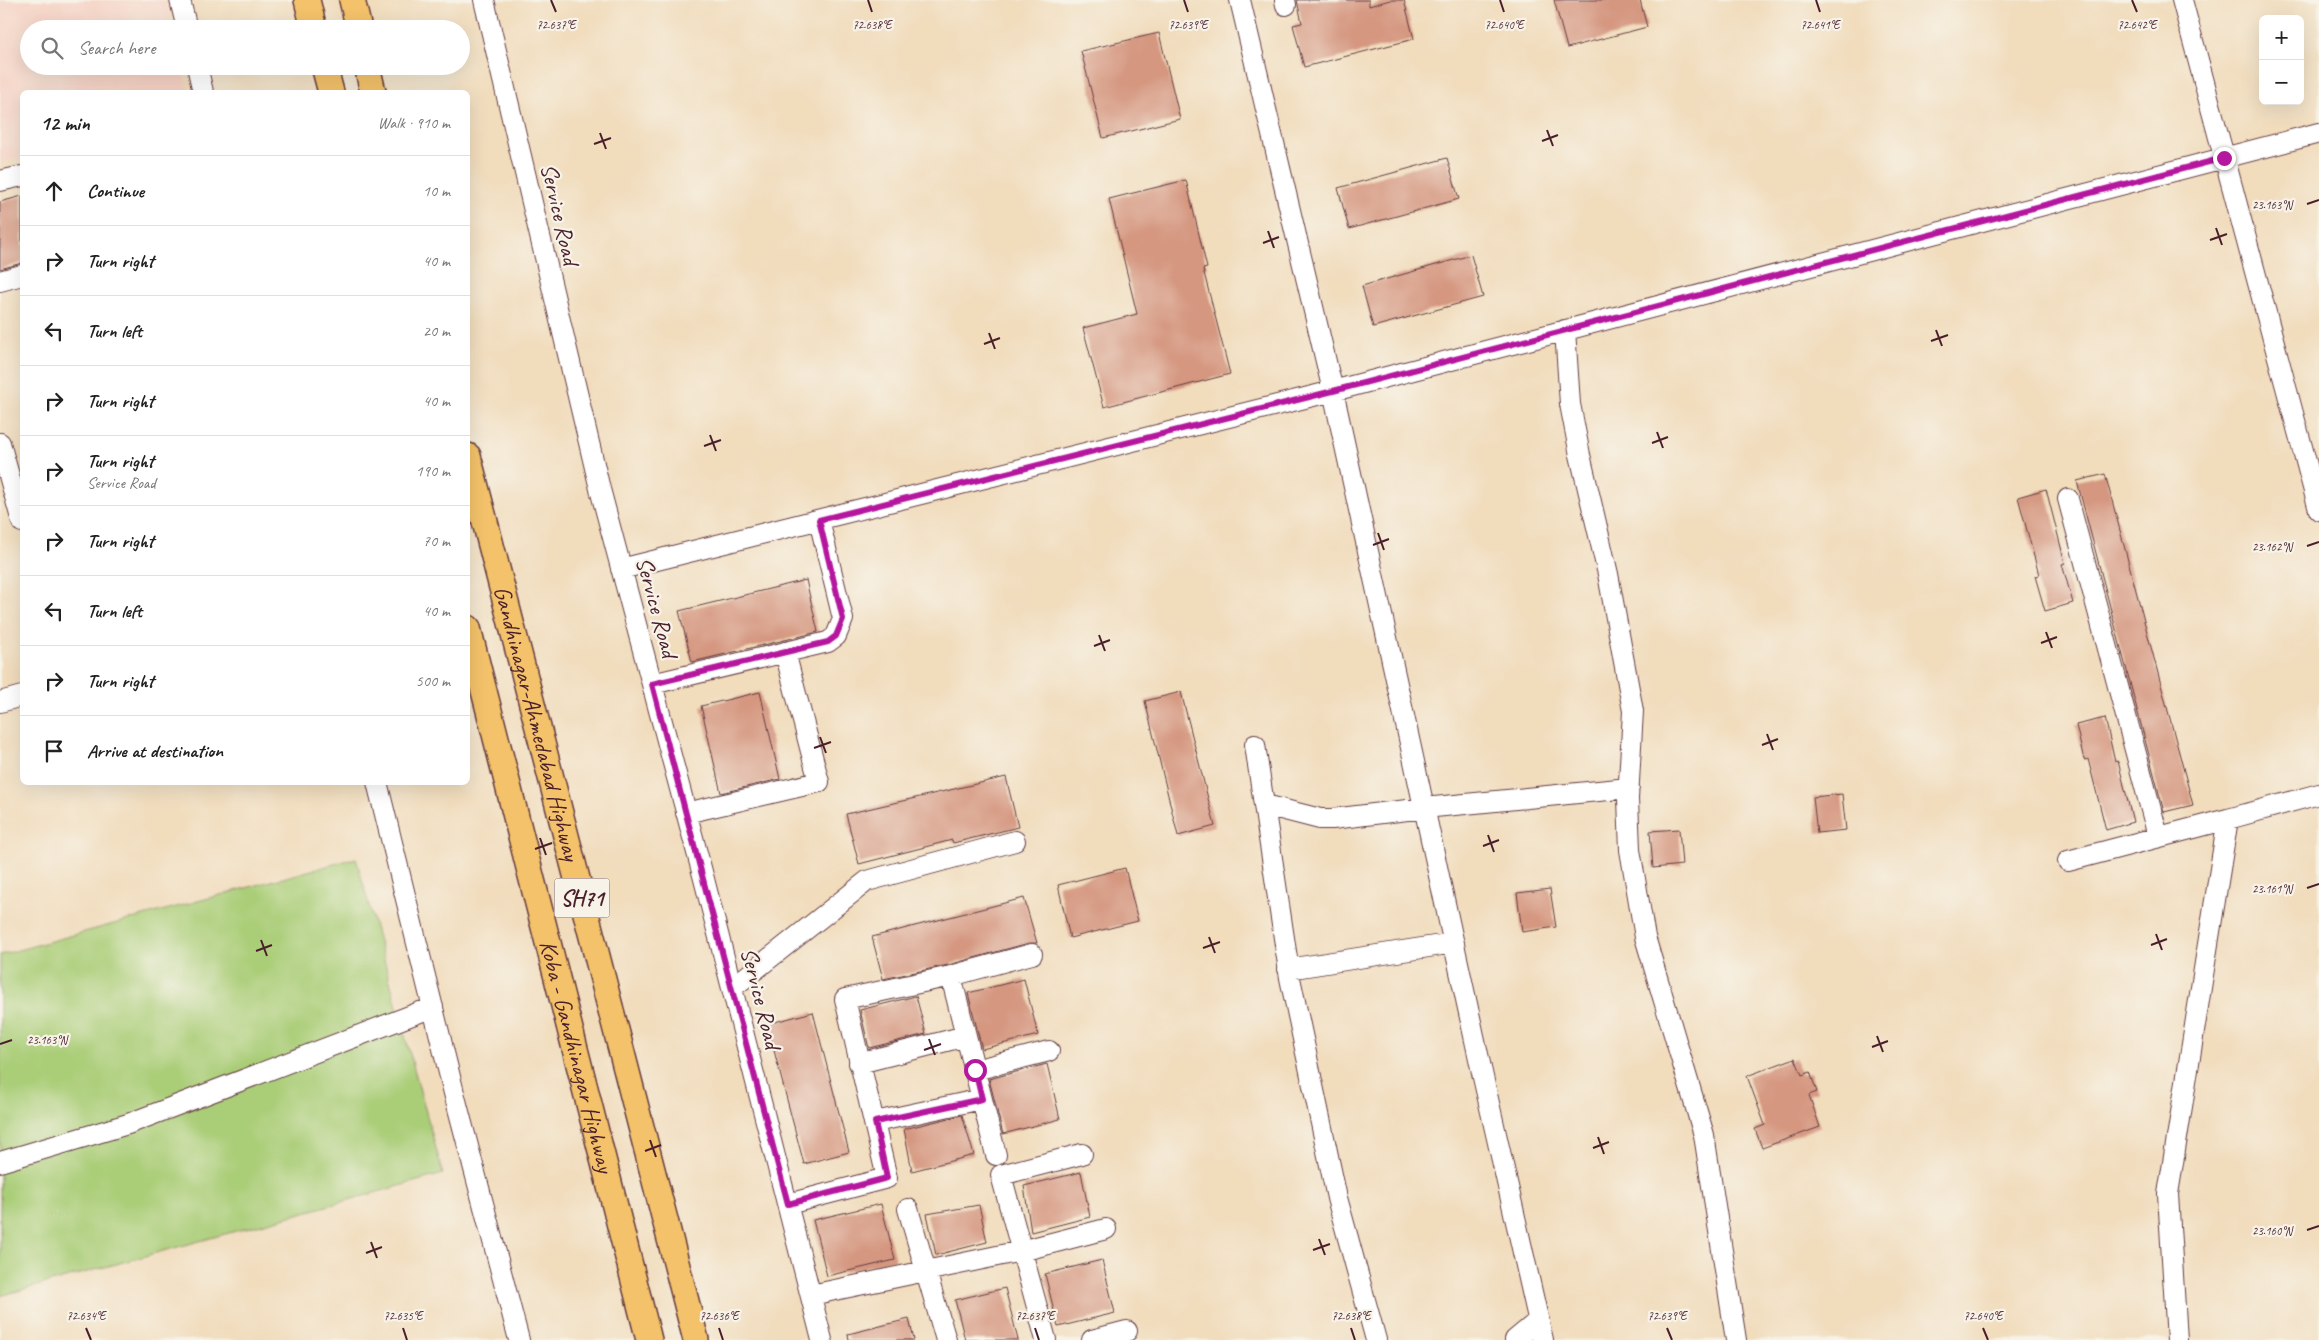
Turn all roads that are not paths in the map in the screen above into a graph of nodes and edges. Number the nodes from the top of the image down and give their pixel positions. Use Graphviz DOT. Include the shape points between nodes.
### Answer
graph roads {
  1 [pos="180,0"];
  2 [pos="307,0"];
  3 [pos="352,0"];
  4 [pos="484,0"];
  5 [pos="1240,0"];
  6 [pos="2182,0"];
  7 [pos="185,20"];
  8 [pos="312,20"];
  9 [pos="357,20"];
  10 [pos="198,75"];
  11 [pos="326,75"];
  12 [pos="369,75"];
  13 [pos="202,90"];
  14 [pos="330,90"];
  15 [pos="373,90"];
  16 [pos="2319,133"];
  17 [pos="2224,158"];
  18 [pos="20,176"];
  19 [pos="0,181"];
  20 [pos="20,276"];
  21 [pos="0,281"];
  22 [pos="1565,330"];
  23 [pos="1333,391"];
  24 [pos="0,443"];
  25 [pos="470,464"];
  26 [pos="2068,499"];
  27 [pos="2319,510"];
  28 [pos="20,515"];
  29 [pos="819,520"];
  30 [pos="622,569"];
  31 [pos="470,636"];
  32 [pos="785,652"];
  33 [pos="652,684"];
  34 [pos="20,697"];
  35 [pos="0,702"];
  36 [pos="1255,745"];
  37 [pos="378,785"];
  38 [pos="1629,788"];
  39 [pos="2319,794"];
  40 [pos="1265,805"];
  41 [pos="1424,808"];
  42 [pos="686,813"];
  43 [pos="2228,818"];
  44 [pos="2158,836"];
  45 [pos="1015,841"];
  46 [pos="2068,861"];
  47 [pos="1454,943"];
  48 [pos="1032,954"];
  49 [pos="1288,968"];
  50 [pos="951,976"];
  51 [pos="732,988"];
  52 [pos="433,1007"];
  53 [pos="966,1036"];
  54 [pos="1049,1051"];
  55 [pos="859,1063"];
  56 [pos="975,1070"];
  57 [pos="982,1099"];
  58 [pos="875,1122"];
  59 [pos="1082,1154"];
  60 [pos="996,1155"];
  61 [pos="0,1162"];
  62 [pos="788,1204"];
  63 [pos="908,1209"];
  64 [pos="1106,1229"];
  65 [pos="1021,1251"];
  66 [pos="926,1271"];
  67 [pos="811,1295"];
  68 [pos="1539,1320"];
  69 [pos="1127,1331"];
  70 [pos="520,1340"];
  71 [pos="650,1340"];
  72 [pos="696,1340"];
  73 [pos="822,1340"];
  74 [pos="946,1340"];
  75 [pos="1046,1340"];
  76 [pos="1092,1340"];
  77 [pos="1376,1340"];
  78 [pos="1515,1340"];
  79 [pos="1543,1340"];
  80 [pos="1736,1340"];
  81 [pos="2177,1340"];
  1 -- 7 [label="street"];
  2 -- 8 [label="main road"];
  3 -- 9 [label="main road"];
  4 -- 30 [label="street, Service Road" via="600,489"];
  5 -- 23 [label="street"];
  6 -- 17 [label="street"];
  10 -- 13 [label="street"];
  11 -- 14 [label="main road"];
  12 -- 15 [label="main road"];
  16 -- 17 [label="street"];
  17 -- 22 [label="street"];
  17 -- 27 [label="street"];
  18 -- 19 [label="street"];
  20 -- 21 [label="street"];
  22 -- 23 [label="street"];
  22 -- 38 [label="street" via="1572,412 1608,574 1633,711"];
  23 -- 29 [label="street"];
  23 -- 41 [label="street"];
  24 -- 28 [label="street"];
  25 -- 72 [label="main road, Gandhinagar-Ahmedabad Highway / SH71"];
  26 -- 44 [label="street"];
  29 -- 30 [label="street"];
  29 -- 32 [label="street" via="843,619 841,628 828,642"];
  30 -- 33 [label="street, Service Road"];
  31 -- 71 [label="main road, Koba - Gandhinagar Highway / SH71"];
  32 -- 33 [label="street"];
  32 -- 42 [label="street" via="819,782"];
  33 -- 42 [label="street, Service Road"];
  34 -- 35 [label="street"];
  36 -- 40 [label="street"];
  37 -- 52 [label="street"];
  38 -- 41 [label="street"];
  38 -- 80 [label="street" via="1630,850 1644,937 1704,1135"];
  39 -- 43 [label="street"];
  40 -- 41 [label="street" via="1320,819"];
  40 -- 49 [label="street"];
  41 -- 47 [label="street"];
  42 -- 51 [label="street, Service Road"];
  43 -- 44 [label="street"];
  43 -- 81 [label="street" via="2168,1194"];
  44 -- 46 [label="street"];
  45 -- 51 [label="street" via="867,881"];
  47 -- 49 [label="street"];
  47 -- 68 [label="street"];
  48 -- 50 [label="street"];
  49 -- 77 [label="street" via="1336,1198"];
  50 -- 53 [label="street"];
  50 -- 55 [label="street" via="845,999"];
  51 -- 62 [label="street, Service Road"];
  52 -- 61 [label="street" via="128,1124"];
  52 -- 70 [label="street"];
  53 -- 55 [label="street"];
  53 -- 56 [label="street"];
  54 -- 56 [label="street"];
  55 -- 58 [label="street"];
  56 -- 57 [label="street"];
  57 -- 58 [label="street"];
  57 -- 60 [label="street"];
  58 -- 62 [label="street" via="887,1178"];
  59 -- 65 [label="street" via="1000,1175"];
  62 -- 67 [label="street, Service Road"];
  63 -- 66 [label="street"];
  64 -- 65 [label="street"];
  65 -- 66 [label="street"];
  65 -- 75 [label="street"];
  66 -- 67 [label="street"];
  66 -- 74 [label="street"];
  67 -- 73 [label="street, Service Road"];
  68 -- 78 [label="street"];
  68 -- 79 [label="street"];
  69 -- 76 [label="street"];
}
